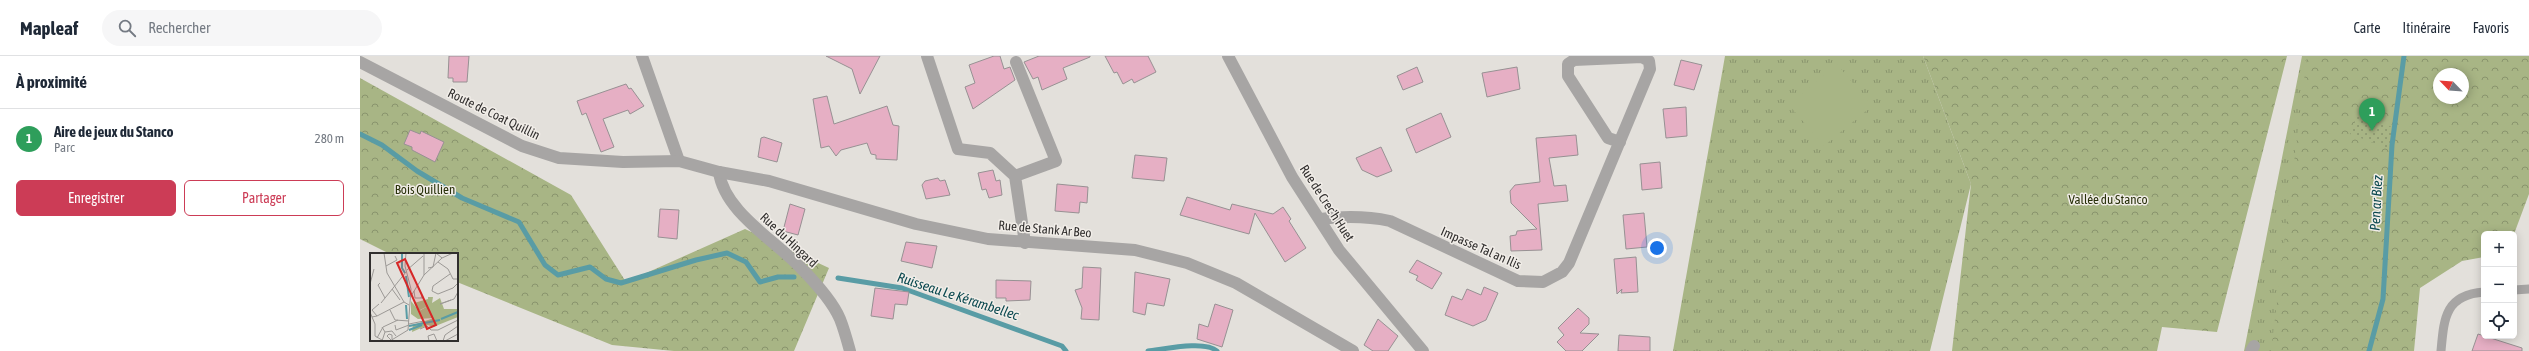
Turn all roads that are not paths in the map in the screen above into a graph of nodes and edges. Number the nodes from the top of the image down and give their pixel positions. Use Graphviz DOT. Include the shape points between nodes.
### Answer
graph roads {
  1 [pos="642,56"];
  2 [pos="927,56"];
  3 [pos="1228,56"];
  4 [pos="360,62"];
  5 [pos="1016,62"];
  6 [pos="1620,142"];
  7 [pos="679,160"];
  8 [pos="718,172"];
  9 [pos="1015,176"];
  10 [pos="1320,219"];
  11 [pos="1025,242"];
  12 [pos="2529,289"];
  13 [pos="2517,290"];
  14 [pos="2481,293"];
  15 [pos="850,351"];
  16 [pos="1353,351"];
  17 [pos="1424,351"];
  18 [pos="2442,351"];
  1 -- 7 [label="street"];
  2 -- 9 [label="street" via="958,149 990,153"];
  3 -- 10 [label="street, Rue de Crec'h Huet" via="1292,177"];
  4 -- 7 [label="street, Route de Coat Quillin" via="522,146 559,158 623,162"];
  5 -- 9 [label="street" via="1056,161"];
  6 -- 6 [label="street, Impasse Tal an Ilis" via="1650,69 1649,61 1642,57 1574,60 1568,64 1568,76 1608,138"];
  6 -- 10 [label="street, Impasse Tal an Ilis" via="1569,264 1562,272 1544,282 1518,280 1390,221 1347,216"];
  7 -- 8 [label="street, Route de Coat Quillin"];
  8 -- 11 [label="street, Rue de Stank Ar Beo" via="770,181 916,224 988,239"];
  8 -- 15 [label="street, Rue du Hingard" via="720,185 752,226 798,265 828,300 840,318"];
  9 -- 11 [label="street"];
  10 -- 17 [label="street, Rue de Crec'h Huet" via="1340,250"];
  11 -- 16 [label="street, Rue de Stank Ar Beo" via="1135,250 1186,263 1236,283"];
  12 -- 13 [label="lane"];
  14 -- 18 [label="lane" via="2461,297 2448,311 2444,320"];
}
